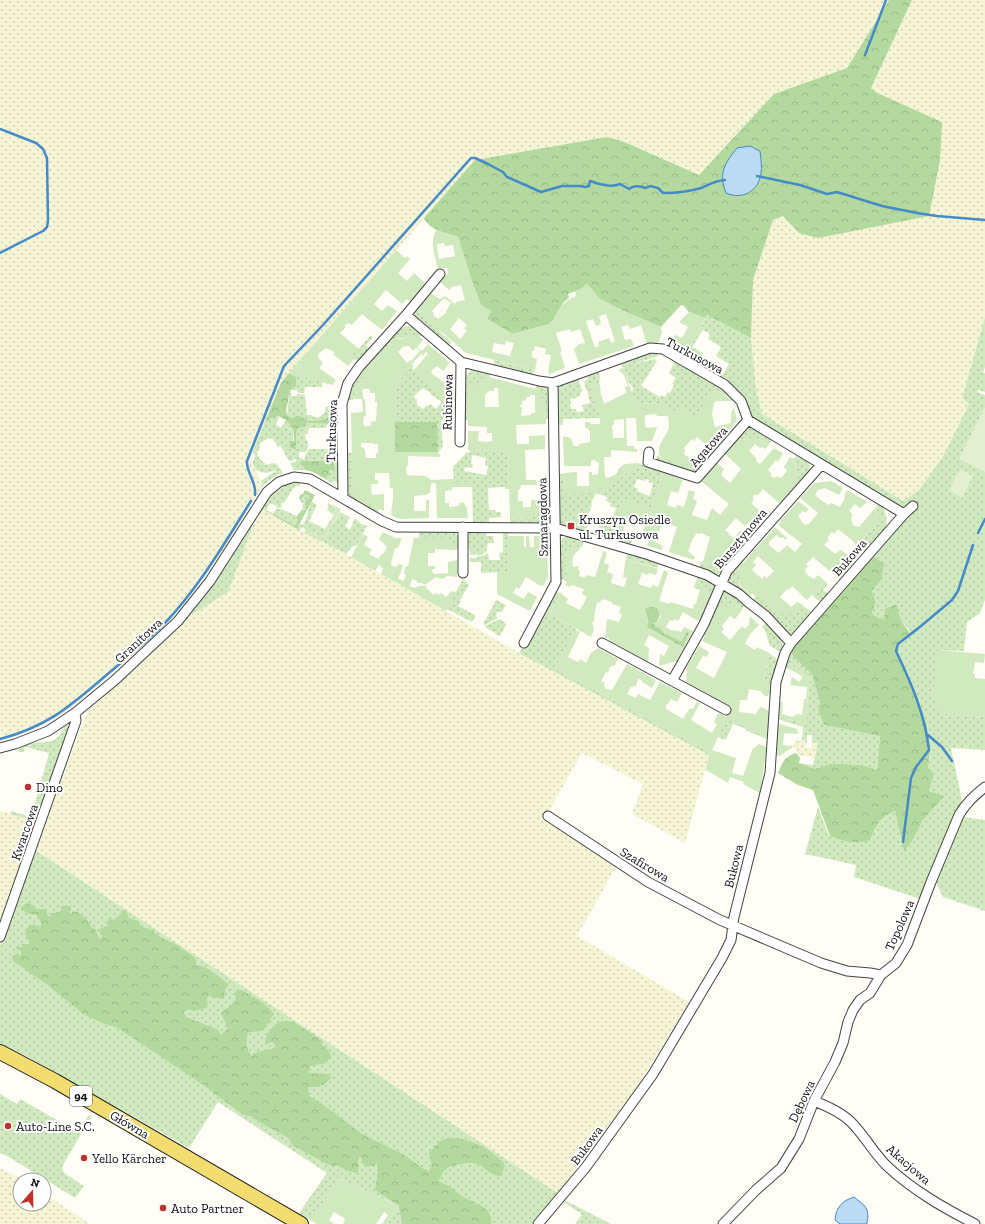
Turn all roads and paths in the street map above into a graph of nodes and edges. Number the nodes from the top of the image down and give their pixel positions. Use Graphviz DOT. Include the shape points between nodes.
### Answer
graph roads {
  1 [pos="440,274"];
  2 [pos="406,315"];
  3 [pos="461,362"];
  4 [pos="553,383"];
  5 [pos="748,420"];
  6 [pos="460,442"];
  7 [pos="649,452"];
  8 [pos="821,466"];
  9 [pos="343,498"];
  10 [pos="913,506"];
  11 [pos="904,514"];
  12 [pos="463,527"];
  13 [pos="556,528"];
  14 [pos="464,573"];
  15 [pos="721,583"];
  16 [pos="524,643"];
  17 [pos="602,643"];
  18 [pos="791,643"];
  19 [pos="672,681"];
  20 [pos="726,710"];
  21 [pos="75,713"];
  22 [pos="0,748"];
  23 [pos="985,787"];
  24 [pos="548,816"];
  25 [pos="733,926"];
  26 [pos="0,937"];
  27 [pos="760,938"];
  28 [pos="731,940"];
  29 [pos="881,975"];
  30 [pos="0,1052"];
  31 [pos="814,1101"];
  32 [pos="301,1224"];
  33 [pos="538,1224"];
  34 [pos="723,1224"];
  35 [pos="975,1224"];
  1 -- 2 [label="street, Turkusowa"];
  2 -- 3 [label="street, Turkusowa"];
  2 -- 9 [label="street, Turkusowa" via="359,367 348,383 342,405"];
  3 -- 4 [label="street, Turkusowa"];
  3 -- 6 [label="street, Rubinowa"];
  4 -- 5 [label="street, Turkusowa" via="650,348 663,349 724,385 741,401"];
  4 -- 13 [label="street, Szmaragdowa"];
  5 -- 7 [label="street, Agatowa" via="697,478 648,462"];
  5 -- 8 [label="street"];
  8 -- 11 [label="street"];
  8 -- 15 [label="street, Bursztynowa" via="727,571"];
  9 -- 12 [label="street" via="396,527"];
  9 -- 21 [label="street, Granitowa" via="310,480 294,477 279,482 266,492 210,581 178,621"];
  10 -- 11 [label="street, Bukowa"];
  11 -- 18 [label="street, Bukowa"];
  12 -- 13 [label="street"];
  12 -- 14 [label="street"];
  13 -- 15 [label="street" via="707,574"];
  13 -- 16 [label="street, Szmaragdowa" via="556,582"];
  15 -- 18 [label="street" via="766,616"];
  15 -- 19 [label="street, Bursztynowa" via="704,624"];
  17 -- 19 [label="street"];
  18 -- 25 [label="street, Bukowa" via="776,682 770,773"];
  19 -- 20 [label="street"];
  21 -- 22 [label="street, Granitowa" via="48,731"];
  21 -- 26 [label="street, Kwarcowa" via="76,721"];
  23 -- 29 [label="street, Topolowa" via="970,799 959,815 907,945 896,963"];
  24 -- 25 [label="street, Szafirowa" via="648,882"];
  25 -- 27 [label="street"];
  25 -- 28 [label="street, Bukowa"];
  27 -- 28 [label="street" via="744,935"];
  27 -- 29 [label="street" via="847,971"];
  28 -- 33 [label="street, Bukowa" via="653,1074 586,1168"];
  29 -- 31 [label="street, Dębowa" via="870,993 860,1000 853,1010 835,1062"];
  30 -- 32 [label="main road, Główna / 94" via="61,1084"];
  31 -- 34 [label="street, Dębowa" via="799,1139 781,1168"];
  31 -- 35 [label="street, Akacjowa" via="842,1114 887,1166 911,1186 935,1203"];
}
